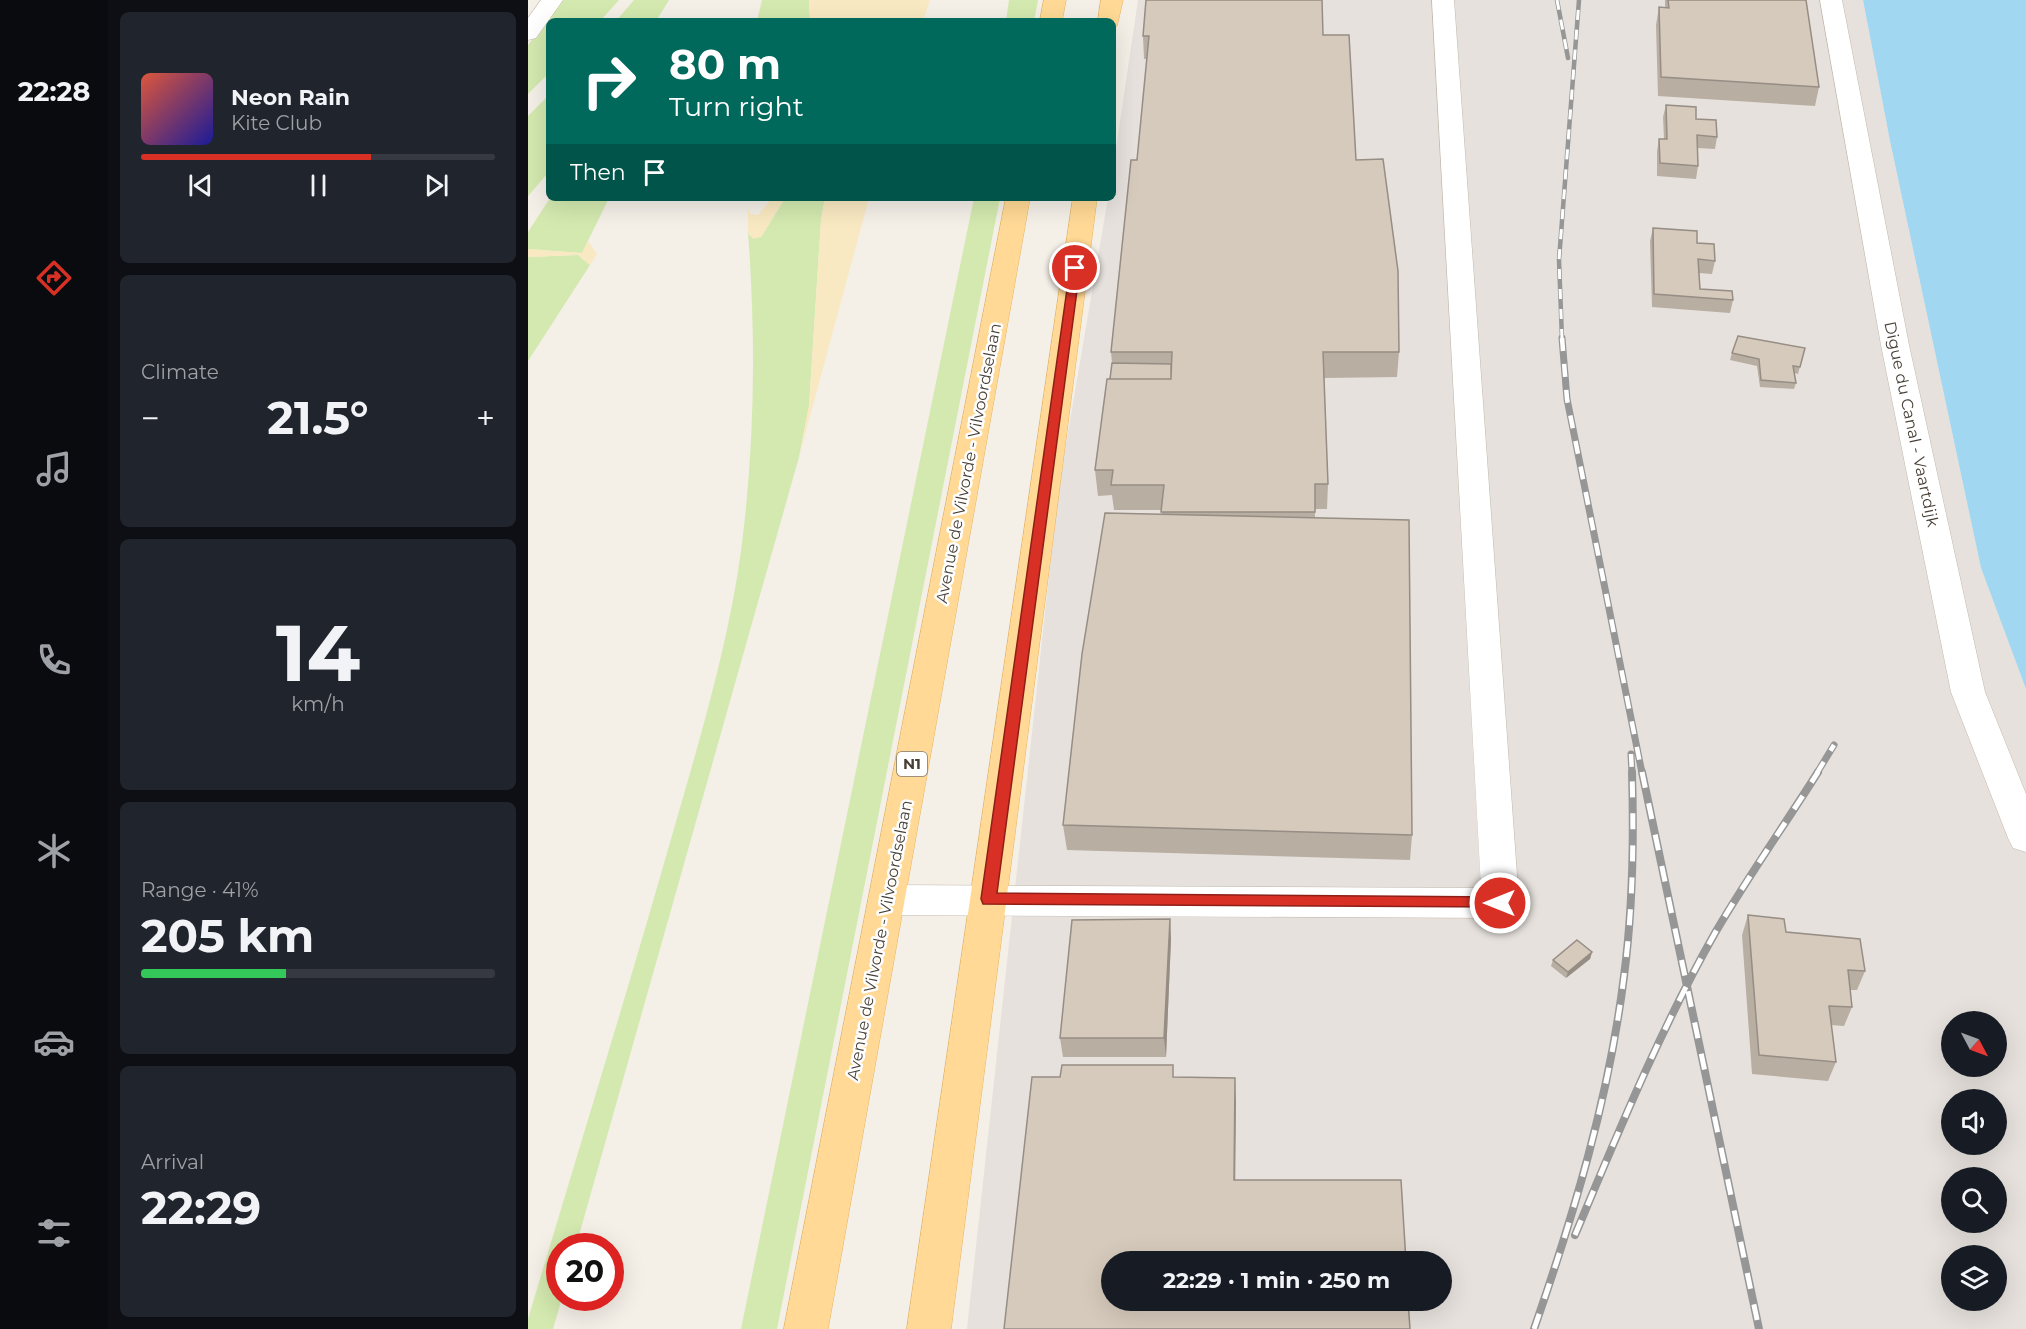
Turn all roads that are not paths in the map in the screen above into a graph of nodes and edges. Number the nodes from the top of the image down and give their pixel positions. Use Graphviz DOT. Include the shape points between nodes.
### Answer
graph roads {
  1 [pos="552,0"];
  2 [pos="1054,0"];
  3 [pos="1112,0"];
  4 [pos="1443,0"];
  5 [pos="1831,0"];
  6 [pos="1051,18"];
  7 [pos="1109,18"];
  8 [pos="528,33"];
  9 [pos="1017,201"];
  10 [pos="1085,201"];
  11 [pos="2026,838"];
  12 [pos="988,899"];
  13 [pos="887,900"];
  14 [pos="806,1329"];
  15 [pos="929,1329"];
  1 -- 8 [label="lane"];
  2 -- 6 [label="main road"];
  3 -- 7 [label="main road"];
  4 -- 12 [label="lane" via="1500,903"];
  5 -- 11 [label="lane, Digue du Canal - Vaartdijk" via="1895,345 1968,692"];
  9 -- 13 [label="main road, Avenue de Vilvorde - Vilvoordselaan / N1"];
  10 -- 12 [label="main road"];
  12 -- 13 [label="lane"];
  12 -- 15 [label="main road"];
  13 -- 14 [label="main road, Avenue de Vilvorde - Vilvoordselaan / N1"];
}
